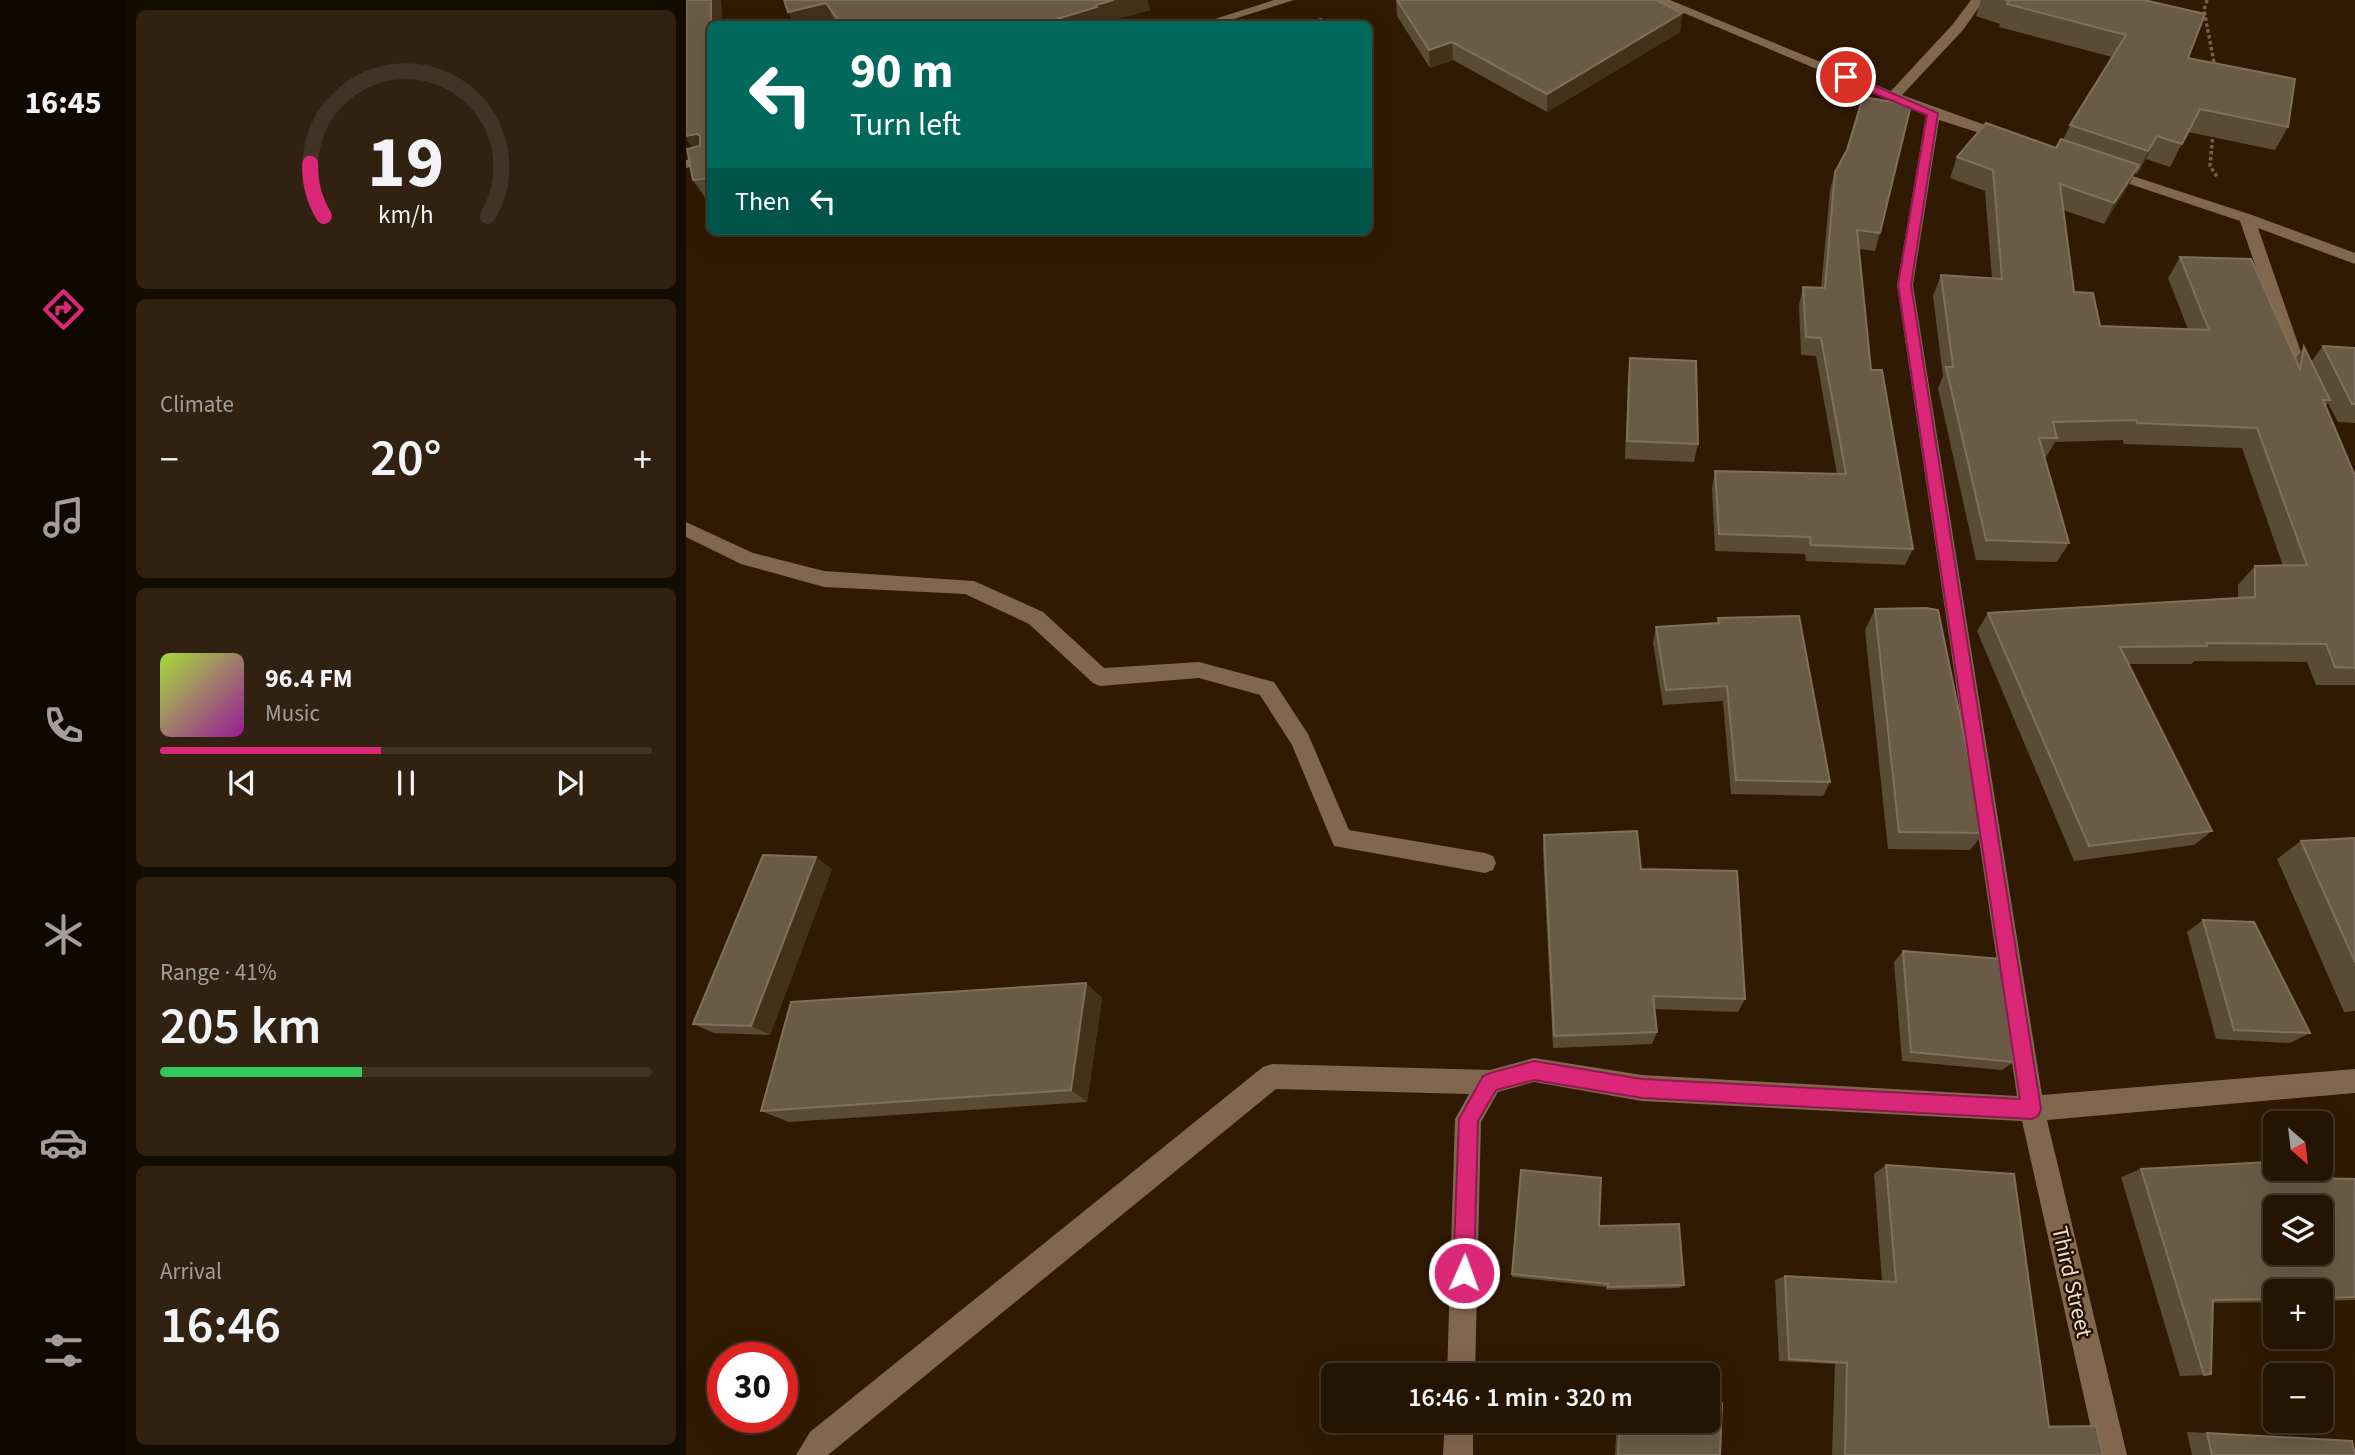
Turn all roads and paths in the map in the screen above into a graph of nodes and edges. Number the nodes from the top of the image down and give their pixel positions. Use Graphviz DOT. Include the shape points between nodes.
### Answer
graph roads {
  1 [pos="1288,0"];
  2 [pos="1659,0"];
  3 [pos="1978,0"];
  4 [pos="2207,0"];
  5 [pos="1216,21"];
  6 [pos="2216,74"];
  7 [pos="1893,97"];
  8 [pos="1933,113"];
  9 [pos="2213,132"];
  10 [pos="2024,144"];
  11 [pos="707,160"];
  12 [pos="686,164"];
  13 [pos="2090,166"];
  14 [pos="2247,218"];
  15 [pos="2355,259"];
  16 [pos="2300,369"];
  17 [pos="686,528"];
  18 [pos="1485,863"];
  19 [pos="2355,1081"];
  20 [pos="1490,1082"];
  21 [pos="2032,1109"];
  22 [pos="1461,1363"];
  23 [pos="1459,1433"];
  24 [pos="811,1455"];
  25 [pos="1458,1455"];
  26 [pos="2112,1455"];
  1 -- 5 [label="street"];
  2 -- 7 [label="street"];
  3 -- 7 [label="street"];
  4 -- 6 [label="path" via="2204,10"];
  7 -- 8 [label="street"];
  8 -- 10 [label="street"];
  8 -- 21 [label="street, Third Street" via="1905,285"];
  9 -- 14 [label="path" via="2210,166"];
  11 -- 12 [label="street"];
  13 -- 14 [label="street"];
  14 -- 15 [label="street"];
  14 -- 16 [label="street"];
  17 -- 18 [label="street" via="748,559 824,579 967,586 1036,618 1100,677 1199,670 1267,688 1301,740 1342,839"];
  19 -- 21 [label="street"];
  20 -- 21 [label="street" via="1534,1070 1642,1088"];
  20 -- 22 [label="street" via="1468,1119"];
  20 -- 24 [label="street" via="1272,1076 820,1441"];
  21 -- 26 [label="street, Third Street"];
  23 -- 25 [label="street"];
}
